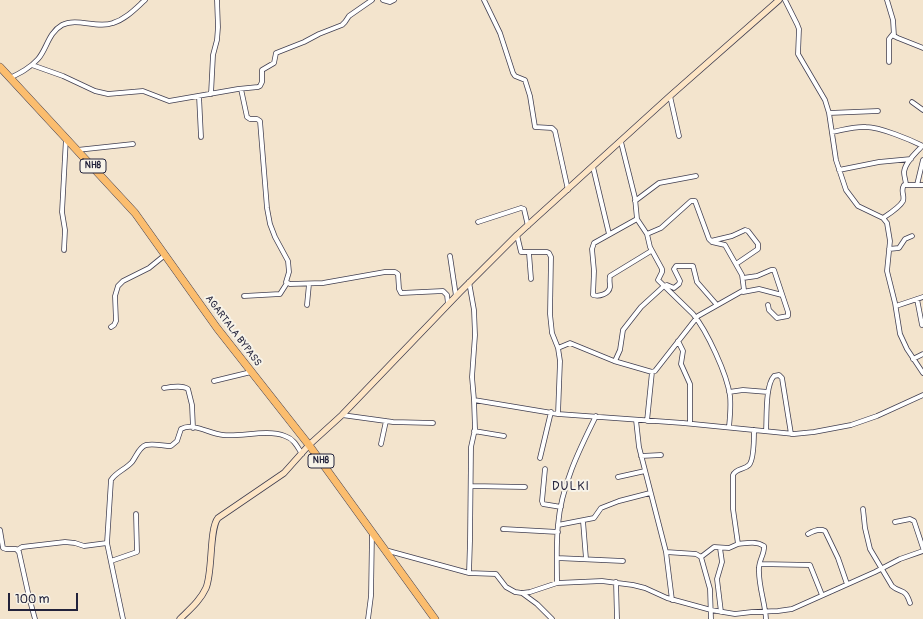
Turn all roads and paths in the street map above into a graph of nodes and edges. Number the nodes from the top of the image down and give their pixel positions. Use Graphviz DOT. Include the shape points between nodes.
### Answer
graph roads {
  1 [pos="145,0"];
  2 [pos="217,0"];
  3 [pos="372,0"];
  4 [pos="382,0"];
  5 [pos="394,0"];
  6 [pos="484,0"];
  7 [pos="779,0"];
  8 [pos="785,0"];
  9 [pos="887,0"];
  10 [pos="893,34"];
  11 [pos="923,48"];
  12 [pos="889,62"];
  13 [pos="32,65"];
  14 [pos="1,70"];
  15 [pos="10,78"];
  16 [pos="241,90"];
  17 [pos="211,94"];
  18 [pos="199,96"];
  19 [pos="670,96"];
  20 [pos="912,102"];
  21 [pos="923,110"];
  22 [pos="878,111"];
  23 [pos="829,113"];
  24 [pos="832,132"];
  25 [pos="679,136"];
  26 [pos="201,137"];
  27 [pos="66,138"];
  28 [pos="621,142"];
  29 [pos="132,144"];
  30 [pos="923,146"];
  31 [pos="77,150"];
  32 [pos="911,159"];
  33 [pos="923,160"];
  34 [pos="593,167"];
  35 [pos="839,170"];
  36 [pos="696,176"];
  37 [pos="906,185"];
  38 [pos="917,185"];
  39 [pos="923,185"];
  40 [pos="568,190"];
  41 [pos="635,202"];
  42 [pos="883,218"];
  43 [pos="637,219"];
  44 [pos="478,222"];
  45 [pos="528,226"];
  46 [pos="609,234"];
  47 [pos="648,234"];
  48 [pos="518,235"];
  49 [pos="912,236"];
  50 [pos="710,241"];
  51 [pos="889,249"];
  52 [pos="64,250"];
  53 [pos="651,250"];
  54 [pos="529,252"];
  55 [pos="165,255"];
  56 [pos="450,256"];
  57 [pos="736,264"];
  58 [pos="743,278"];
  59 [pos="531,279"];
  60 [pos="469,282"];
  61 [pos="287,283"];
  62 [pos="309,284"];
  63 [pos="664,286"];
  64 [pos="742,292"];
  65 [pos="782,295"];
  66 [pos="244,296"];
  67 [pos="456,296"];
  68 [pos="923,297"];
  69 [pos="917,298"];
  70 [pos="448,304"];
  71 [pos="307,305"];
  72 [pos="716,305"];
  73 [pos="768,305"];
  74 [pos="896,306"];
  75 [pos="696,318"];
  76 [pos="922,325"];
  77 [pos="111,327"];
  78 [pos="678,341"];
  79 [pos="558,348"];
  80 [pos="923,354"];
  81 [pos="913,359"];
  82 [pos="615,361"];
  83 [pos="251,372"];
  84 [pos="652,372"];
  85 [pos="923,373"];
  86 [pos="214,381"];
  87 [pos="164,388"];
  88 [pos="729,392"];
  89 [pos="768,392"];
  90 [pos="923,395"];
  91 [pos="474,400"];
  92 [pos="551,412"];
  93 [pos="558,414"];
  94 [pos="342,415"];
  95 [pos="596,416"];
  96 [pos="636,420"];
  97 [pos="386,421"];
  98 [pos="647,421"];
  99 [pos="433,423"];
  100 [pos="690,423"];
  101 [pos="729,427"];
  102 [pos="193,428"];
  103 [pos="754,430"];
  104 [pos="474,431"];
  105 [pos="766,431"];
  106 [pos="791,434"];
  107 [pos="504,436"];
  108 [pos="381,444"];
  109 [pos="309,445"];
  110 [pos="302,454"];
  111 [pos="661,455"];
  112 [pos="641,456"];
  113 [pos="540,458"];
  114 [pos="545,469"];
  115 [pos="645,471"];
  116 [pos="618,477"];
  117 [pos="471,486"];
  118 [pos="525,487"];
  119 [pos="650,493"];
  120 [pos="561,507"];
  121 [pos="863,509"];
  122 [pos="136,514"];
  123 [pos="583,521"];
  124 [pos="895,522"];
  125 [pos="558,525"];
  126 [pos="503,529"];
  127 [pos="0,530"];
  128 [pos="372,532"];
  129 [pos="558,532"];
  130 [pos="808,534"];
  131 [pos="107,543"];
  132 [pos="738,544"];
  133 [pos="720,548"];
  134 [pos="923,549"];
  135 [pos="17,550"];
  136 [pos="385,550"];
  137 [pos="666,552"];
  138 [pos="701,557"];
  139 [pos="558,558"];
  140 [pos="586,559"];
  141 [pos="623,560"];
  142 [pos="111,561"];
  143 [pos="760,564"];
  144 [pos="881,569"];
  145 [pos="469,573"];
  146 [pos="616,582"];
  147 [pos="557,583"];
  148 [pos="847,584"];
  149 [pos="522,593"];
  150 [pos="822,595"];
  151 [pos="672,600"];
  152 [pos="910,603"];
  153 [pos="711,610"];
  154 [pos="766,611"];
  155 [pos="721,612"];
  156 [pos="737,613"];
  157 [pos="36,619"];
  158 [pos="123,619"];
  159 [pos="180,619"];
  160 [pos="368,619"];
  161 [pos="434,619"];
  162 [pos="552,619"];
  163 [pos="617,619"];
  164 [pos="711,619"];
  165 [pos="737,619"];
  166 [pos="766,619"];
  1 -- 13 [label="street" via="115,23 62,25 52,34 42,54"];
  2 -- 17 [label="street" via="218,27 213,55"];
  3 -- 16 [label="street" via="349,16 342,25 276,53 274,63 262,70 260,86"];
  4 -- 5 [label="street"];
  6 -- 40 [label="street" via="500,33 513,73 525,80 535,127 552,128 555,131"];
  7 -- 19 [label="street"];
  8 -- 23 [label="street" via="799,29 798,54 825,100"];
  9 -- 10 [label="street" via="893,20"];
  10 -- 11 [label="street"];
  10 -- 12 [label="street" via="889,39"];
  13 -- 15 [label="street"];
  13 -- 18 [label="street" via="108,94 143,91 169,101"];
  14 -- 15 [label="highway, AGARTALA BYPASS / NH8"];
  15 -- 27 [label="highway, AGARTALA BYPASS / NH8"];
  16 -- 17 [label="street"];
  16 -- 61 [label="street" via="247,117 260,121 267,208 275,237 290,266"];
  17 -- 18 [label="street"];
  18 -- 26 [label="street"];
  19 -- 25 [label="street"];
  19 -- 28 [label="street"];
  20 -- 21 [label="street"];
  22 -- 23 [label="street"];
  23 -- 24 [label="street"];
  24 -- 30 [label="street" via="870,127 908,138"];
  24 -- 35 [label="street"];
  27 -- 31 [label="highway, AGARTALA BYPASS / NH8"];
  27 -- 52 [label="street" via="62,212 65,230"];
  28 -- 34 [label="street"];
  28 -- 41 [label="street"];
  29 -- 31 [label="street"];
  30 -- 32 [label="street"];
  31 -- 55 [label="highway, AGARTALA BYPASS / NH8" via="135,213"];
  32 -- 35 [label="street"];
  32 -- 37 [label="street" via="904,172"];
  33 -- 38 [label="street"];
  34 -- 40 [label="street"];
  34 -- 46 [label="street"];
  35 -- 42 [label="street" via="846,190 855,203"];
  36 -- 41 [label="street" via="660,183"];
  37 -- 38 [label="street"];
  37 -- 42 [label="street" via="902,190 902,202"];
  38 -- 39 [label="street"];
  40 -- 45 [label="street"];
  41 -- 43 [label="street"];
  42 -- 51 [label="street" via="887,223"];
  43 -- 46 [label="street"];
  43 -- 47 [label="street"];
  44 -- 45 [label="street" via="524,208"];
  45 -- 48 [label="street"];
  46 -- 53 [label="street" via="592,246 594,296 608,291 610,276"];
  47 -- 50 [label="street" via="661,228 693,200"];
  47 -- 53 [label="street"];
  48 -- 54 [label="street" via="521,252"];
  48 -- 60 [label="street"];
  49 -- 51 [label="street" via="903,241 901,246"];
  50 -- 57 [label="street" via="725,245"];
  50 -- 57 [label="street" via="748,231 758,244 758,249"];
  51 -- 74 [label="street" via="887,271"];
  53 -- 63 [label="street" via="662,269 658,280"];
  54 -- 59 [label="street"];
  54 -- 79 [label="street" via="547,252 551,257 550,314 552,333"];
  55 -- 77 [label="street" via="149,268 118,286 115,296 116,321"];
  55 -- 83 [label="highway, AGARTALA BYPASS / NH8"];
  56 -- 67 [label="street"];
  57 -- 58 [label="street"];
  58 -- 64 [label="street"];
  58 -- 65 [label="street" via="774,270"];
  60 -- 67 [label="street"];
  60 -- 91 [label="street" via="475,329 472,377"];
  61 -- 62 [label="street"];
  61 -- 66 [label="street" via="280,294"];
  62 -- 70 [label="street" via="395,272 398,274 401,293 444,290"];
  62 -- 71 [label="street"];
  63 -- 72 [label="street" via="676,287 680,281 674,267 690,265 694,268 698,285"];
  63 -- 75 [label="street"];
  63 -- 82 [label="street" via="641,307 623,330 620,350"];
  64 -- 65 [label="street" via="759,289"];
  64 -- 72 [label="street"];
  65 -- 73 [label="street" via="788,316 778,318 769,310"];
  67 -- 70 [label="street"];
  68 -- 69 [label="street"];
  69 -- 74 [label="street"];
  69 -- 76 [label="street"];
  70 -- 94 [label="street"];
  72 -- 75 [label="street"];
  74 -- 81 [label="street" via="902,339"];
  75 -- 78 [label="street"];
  75 -- 88 [label="street" via="718,360"];
  78 -- 84 [label="street"];
  78 -- 100 [label="street" via="683,351 681,364 689,382"];
  79 -- 82 [label="street" via="570,343"];
  79 -- 93 [label="street"];
  80 -- 81 [label="street"];
  81 -- 85 [label="street"];
  82 -- 84 [label="street"];
  83 -- 86 [label="street"];
  83 -- 109 [label="highway, AGARTALA BYPASS / NH8"];
  84 -- 98 [label="street"];
  87 -- 102 [label="street" via="188,388"];
  88 -- 89 [label="street"];
  88 -- 101 [label="street"];
  89 -- 105 [label="street"];
  89 -- 106 [label="street" via="772,378 780,376"];
  90 -- 106 [label="street" via="851,426"];
  91 -- 92 [label="street"];
  91 -- 104 [label="street"];
  92 -- 93 [label="street"];
  92 -- 113 [label="street"];
  93 -- 95 [label="street"];
  94 -- 97 [label="street"];
  94 -- 109 [label="street"];
  95 -- 96 [label="street"];
  95 -- 120 [label="street" via="574,465"];
  96 -- 98 [label="street"];
  96 -- 112 [label="street"];
  97 -- 99 [label="street"];
  97 -- 108 [label="street"];
  98 -- 100 [label="street"];
  100 -- 101 [label="street"];
  101 -- 103 [label="street"];
  102 -- 110 [label="street" via="223,435 281,435 291,439"];
  102 -- 131 [label="street" via="181,429 177,441 172,446 145,445 130,464 113,477"];
  103 -- 105 [label="street"];
  103 -- 132 [label="street" via="751,462 733,475 733,509"];
  104 -- 107 [label="street"];
  104 -- 117 [label="street" via="471,447"];
  105 -- 106 [label="street"];
  109 -- 110 [label="street"];
  109 -- 128 [label="highway, AGARTALA BYPASS / NH8"];
  110 -- 159 [label="street" via="284,473 216,521 206,588 195,605"];
  111 -- 112 [label="street"];
  112 -- 115 [label="street"];
  114 -- 120 [label="street" via="543,504"];
  115 -- 116 [label="street"];
  115 -- 119 [label="street"];
  117 -- 118 [label="street"];
  117 -- 145 [label="street"];
  119 -- 123 [label="street" via="601,508 594,518"];
  119 -- 137 [label="street"];
  120 -- 125 [label="street"];
  121 -- 144 [label="street" via="870,549"];
  122 -- 142 [label="street" via="137,552"];
  123 -- 125 [label="street"];
  123 -- 140 [label="street"];
  124 -- 134 [label="street" via="910,519 914,521"];
  125 -- 129 [label="street"];
  126 -- 129 [label="street"];
  127 -- 135 [label="street" via="3,548"];
  128 -- 136 [label="highway, AGARTALA BYPASS / NH8"];
  128 -- 160 [label="street"];
  129 -- 139 [label="street"];
  130 -- 148 [label="street" via="825,531"];
  131 -- 135 [label="street" via="84,546 65,542 22,547"];
  131 -- 142 [label="street"];
  132 -- 133 [label="street"];
  132 -- 143 [label="street" via="762,544 764,550"];
  133 -- 138 [label="street" via="714,547"];
  133 -- 155 [label="street" via="722,562 717,579"];
  134 -- 144 [label="street"];
  135 -- 157 [label="street"];
  136 -- 145 [label="street"];
  136 -- 161 [label="highway, AGARTALA BYPASS / NH8"];
  137 -- 138 [label="street" via="696,554"];
  137 -- 151 [label="street"];
  138 -- 153 [label="street" via="710,589"];
  139 -- 140 [label="street"];
  139 -- 147 [label="street"];
  140 -- 141 [label="street"];
  142 -- 158 [label="street"];
  143 -- 150 [label="street" via="810,564"];
  143 -- 154 [label="street" via="759,579"];
  144 -- 148 [label="street"];
  144 -- 152 [label="street" via="895,589 908,595"];
  145 -- 149 [label="street" via="496,574 509,590"];
  146 -- 147 [label="street"];
  146 -- 151 [label="street" via="645,588"];
  146 -- 163 [label="street"];
  147 -- 149 [label="street"];
  148 -- 150 [label="street"];
  149 -- 162 [label="street"];
  150 -- 154 [label="street" via="792,609"];
  151 -- 153 [label="street"];
  153 -- 155 [label="street"];
  153 -- 164 [label="street"];
  154 -- 156 [label="street"];
  154 -- 166 [label="street"];
  155 -- 156 [label="street"];
  156 -- 165 [label="street"];
}
